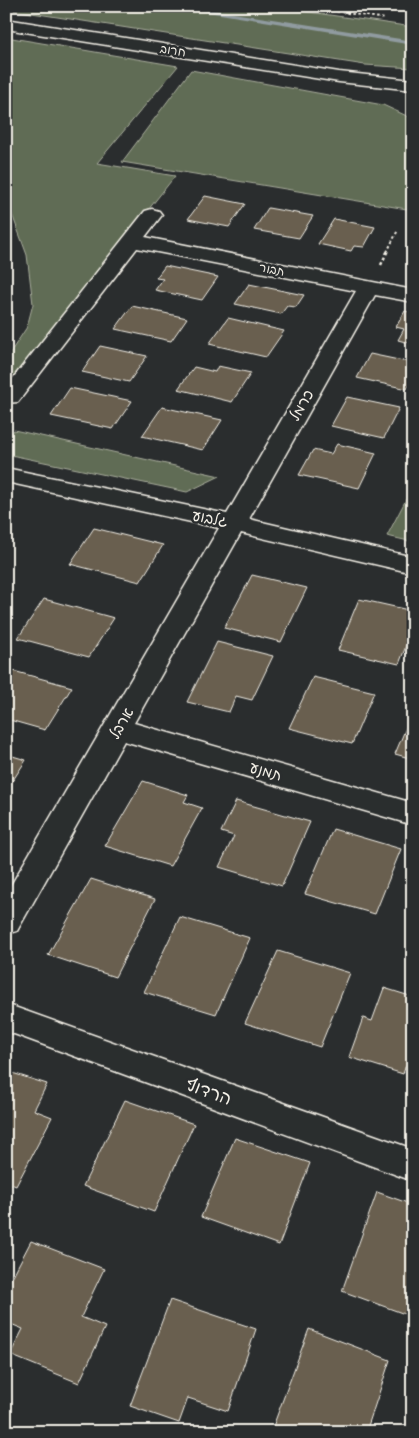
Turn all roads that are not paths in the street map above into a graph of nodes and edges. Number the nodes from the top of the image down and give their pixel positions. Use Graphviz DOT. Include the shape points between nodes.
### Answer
graph roads {
  1 [pos="6,24"];
  2 [pos="339,77"];
  3 [pos="413,85"];
  4 [pos="413,96"];
  5 [pos="152,216"];
  6 [pos="132,241"];
  7 [pos="369,288"];
  8 [pos="413,296"];
  9 [pos="10,398"];
  10 [pos="6,475"];
  11 [pos="233,523"];
  12 [pos="413,565"];
  13 [pos="118,729"];
  14 [pos="413,814"];
  15 [pos="6,922"];
  16 [pos="6,1017"];
  17 [pos="413,1165"];
  1 -- 2 [label="street, חרוב"];
  2 -- 3 [label="street, חרוב"];
  2 -- 4 [label="street, חרוב"];
  5 -- 6 [label="street"];
  6 -- 7 [label="street, תבור"];
  6 -- 9 [label="street"];
  7 -- 8 [label="street, תבור"];
  7 -- 11 [label="street, כרמל"];
  10 -- 11 [label="street, גלבוע"];
  11 -- 12 [label="street, גלבוע"];
  11 -- 13 [label="street, ארבל"];
  13 -- 14 [label="street, תמנע"];
  13 -- 15 [label="street, ארבל"];
  16 -- 17 [label="street, הרדוף"];
}
